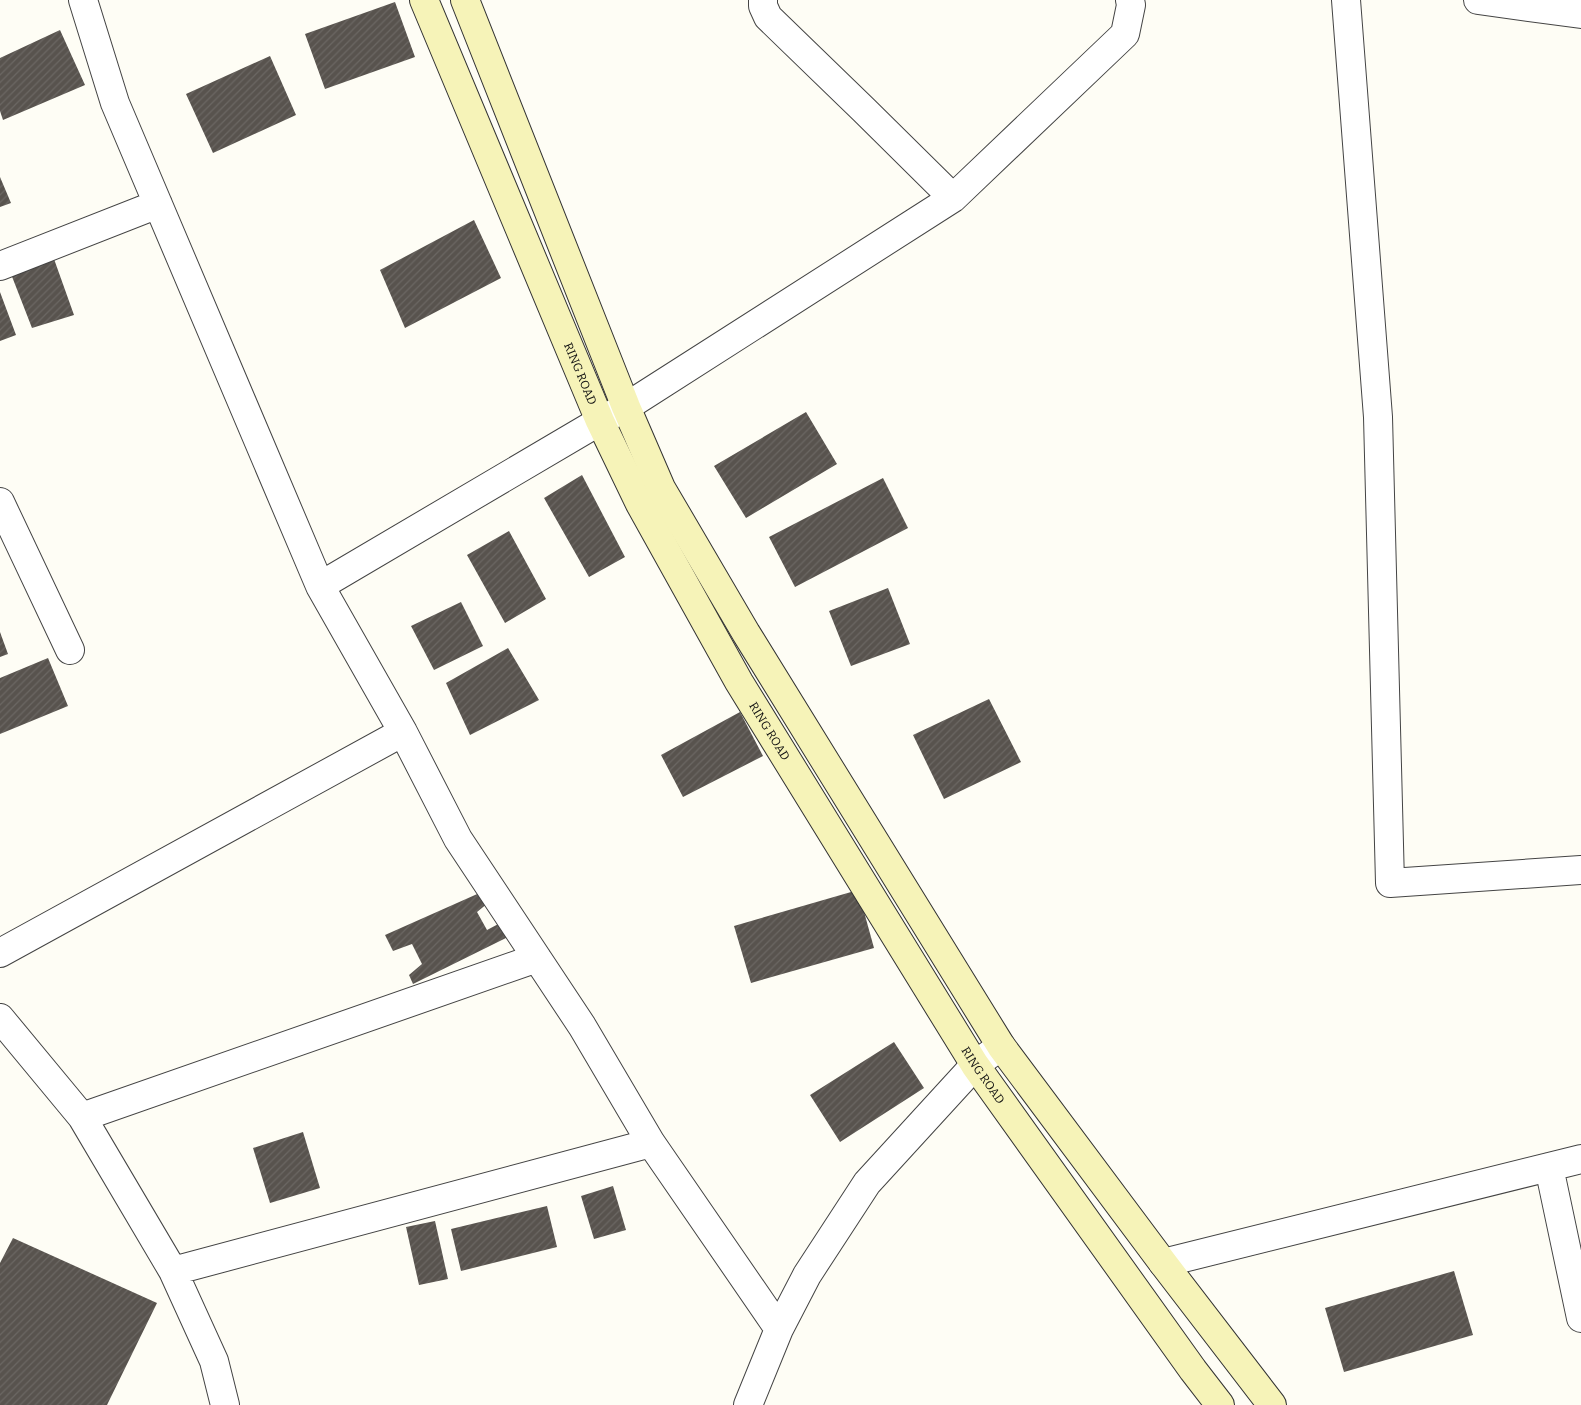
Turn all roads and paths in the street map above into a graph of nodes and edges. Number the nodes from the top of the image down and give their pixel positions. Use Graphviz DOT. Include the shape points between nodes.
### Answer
graph roads {
  1 [pos="83,0"];
  2 [pos="424,0"];
  3 [pos="465,0"];
  4 [pos="763,0"];
  5 [pos="1130,0"];
  6 [pos="1346,0"];
  7 [pos="1478,0"];
  8 [pos="1581,14"];
  9 [pos="953,198"];
  10 [pos="158,204"];
  11 [pos="0,266"];
  12 [pos="626,407"];
  13 [pos="600,421"];
  14 [pos="0,502"];
  15 [pos="320,586"];
  16 [pos="70,650"];
  17 [pos="403,732"];
  18 [pos="1581,870"];
  19 [pos="0,954"];
  20 [pos="537,958"];
  21 [pos="0,1018"];
  22 [pos="1001,1046"];
  23 [pos="975,1065"];
  24 [pos="82,1117"];
  25 [pos="651,1143"];
  26 [pos="1581,1159"];
  27 [pos="1549,1167"];
  28 [pos="1163,1263"];
  29 [pos="173,1271"];
  30 [pos="1581,1318"];
  31 [pos="779,1329"];
  32 [pos="225,1405"];
  33 [pos="748,1405"];
  34 [pos="1220,1405"];
  35 [pos="1272,1405"];
  1 -- 10 [label="street" via="115,103"];
  2 -- 13 [label="main road, RING ROAD"];
  3 -- 12 [label="main road"];
  4 -- 9 [label="street" via="768,17"];
  5 -- 9 [label="street" via="1125,34"];
  6 -- 18 [label="street" via="1378,418 1390,883"];
  7 -- 8 [label="street"];
  9 -- 12 [label="street"];
  10 -- 11 [label="street"];
  10 -- 15 [label="street"];
  12 -- 13 [label="street"];
  12 -- 22 [label="main road" via="661,488 741,625"];
  13 -- 15 [label="street"];
  13 -- 23 [label="main road, RING ROAD" via="640,504 739,682"];
  14 -- 16 [label="street"];
  15 -- 17 [label="street"];
  17 -- 19 [label="street"];
  17 -- 20 [label="street" via="458,839"];
  20 -- 24 [label="street"];
  20 -- 25 [label="street" via="582,1026"];
  21 -- 24 [label="street"];
  22 -- 23 [label="street"];
  22 -- 28 [label="main road"];
  23 -- 31 [label="street" via="867,1183 807,1275"];
  23 -- 34 [label="main road, RING ROAD"];
  24 -- 29 [label="street"];
  25 -- 29 [label="street"];
  25 -- 31 [label="street"];
  26 -- 27 [label="street"];
  27 -- 28 [label="street"];
  27 -- 30 [label="street"];
  28 -- 35 [label="main road"];
  29 -- 32 [label="street" via="214,1361"];
  31 -- 33 [label="street"];
}
